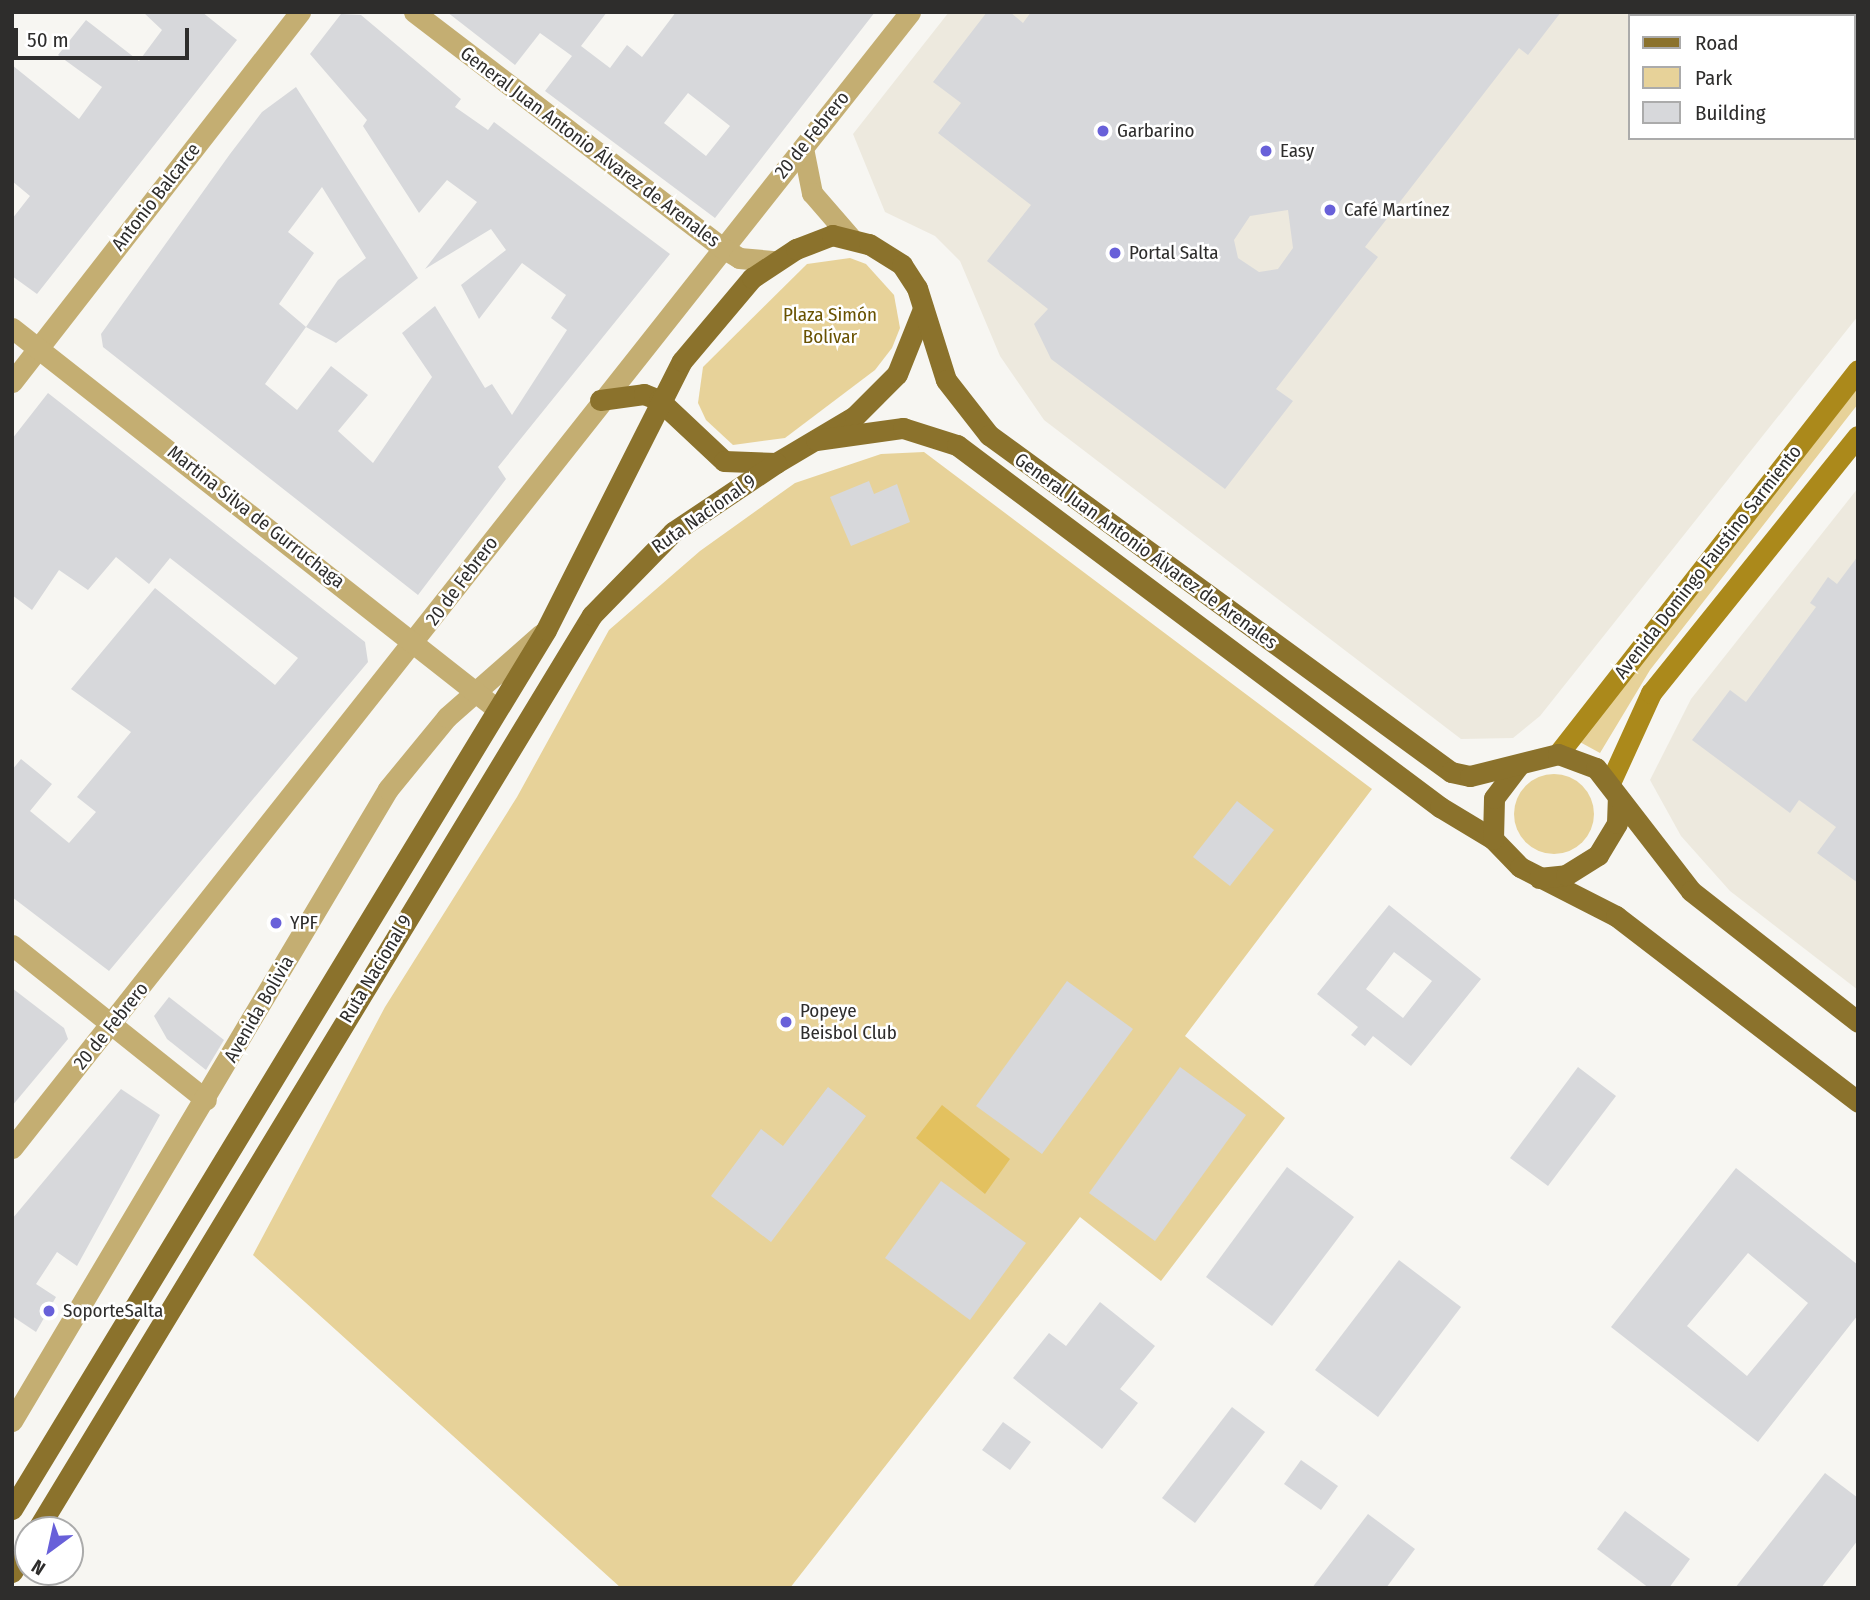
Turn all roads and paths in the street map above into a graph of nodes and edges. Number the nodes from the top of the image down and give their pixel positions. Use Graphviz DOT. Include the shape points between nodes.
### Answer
graph roads {
  1 [pos="300,12"];
  2 [pos="414,12"];
  3 [pos="910,12"];
  4 [pos="803,148"];
  5 [pos="852,238"];
  6 [pos="721,247"];
  7 [pos="775,261"];
  8 [pos="923,307"];
  9 [pos="12,328"];
  10 [pos="38,349"];
  11 [pos="1858,370"];
  12 [pos="12,382"];
  13 [pos="600,400"];
  14 [pos="659,400"];
  15 [pos="1858,436"];
  16 [pos="816,440"];
  17 [pos="776,463"];
  18 [pos="546,630"];
  19 [pos="417,642"];
  20 [pos="476,691"];
  21 [pos="497,709"];
  22 [pos="1558,754"];
  23 [pos="1519,765"];
  24 [pos="1614,791"];
  25 [pos="1493,839"];
  26 [pos="1539,878"];
  27 [pos="12,946"];
  28 [pos="1858,1022"];
  29 [pos="113,1025"];
  30 [pos="206,1100"];
  31 [pos="1858,1102"];
  32 [pos="12,1148"];
  33 [pos="12,1421"];
  34 [pos="12,1509"];
  35 [pos="45,1516"];
  1 -- 10 [label="street, Antonio Balcarce"];
  2 -- 6 [label="street, General Juan Antonio Álvarez de Arenales"];
  3 -- 4 [label="street, 20 de Febrero"];
  4 -- 5 [label="street, General Juan Antonio Álvarez de Arenales" via="811,193"];
  4 -- 6 [label="street, 20 de Febrero"];
  5 -- 7 [label="main road" via="814,240"];
  5 -- 8 [label="main road, General Juan Antonio Álvarez de Arenales" via="902,265"];
  6 -- 7 [label="street, General Juan Antonio Álvarez de Arenales" via="739,258"];
  6 -- 13 [label="street, 20 de Febrero"];
  7 -- 14 [label="main road" via="719,311"];
  8 -- 16 [label="main road" via="897,374 855,416"];
  8 -- 23 [label="main road, General Juan Antonio Álvarez de Arenales" via="946,380 989,435 1418,752 1470,776"];
  9 -- 10 [label="street, Martina Silva de Gurruchaga"];
  10 -- 12 [label="street, Antonio Balcarce"];
  10 -- 19 [label="street, Martina Silva de Gurruchaga"];
  11 -- 22 [label="main road, Avenida Domingo Faustino Sarmiento"];
  13 -- 14 [label="main road" via="626,392"];
  13 -- 19 [label="street, 20 de Febrero"];
  14 -- 17 [label="main road" via="724,461"];
  14 -- 18 [label="main road, Ruta Nacional 9"];
  15 -- 24 [label="main road, Avenida Domingo Faustino Sarmiento" via="1651,693"];
  16 -- 17 [label="main road"];
  16 -- 25 [label="main road, General Juan Antonio Álvarez de Arenales" via="903,428 957,445 1440,807"];
  17 -- 35 [label="main road, Ruta Nacional 9" via="673,532 592,615"];
  18 -- 20 [label="street, Avenida Bolivia"];
  18 -- 21 [label="main road, Ruta Nacional 9"];
  19 -- 20 [label="street, Martina Silva de Gurruchaga"];
  19 -- 29 [label="street, 20 de Febrero"];
  20 -- 21 [label="street, Martina Silva de Gurruchaga"];
  20 -- 30 [label="street, Avenida Bolivia" via="431,733 388,789"];
  21 -- 34 [label="main road, Ruta Nacional 9"];
  22 -- 23 [label="main road, General Juan Antonio Álvarez de Arenales"];
  22 -- 24 [label="main road" via="1596,768"];
  23 -- 25 [label="main road" via="1494,798"];
  24 -- 26 [label="main road" via="1617,823 1598,855 1566,875"];
  24 -- 28 [label="main road" via="1691,891"];
  25 -- 26 [label="main road, General Juan Antonio Álvarez de Arenales"];
  26 -- 31 [label="main road, General Juan Antonio Álvarez de Arenales" via="1616,916"];
  27 -- 29 [label="street"];
  29 -- 30 [label="street"];
  29 -- 32 [label="street, 20 de Febrero"];
  30 -- 33 [label="street, Avenida Bolivia"];
}
